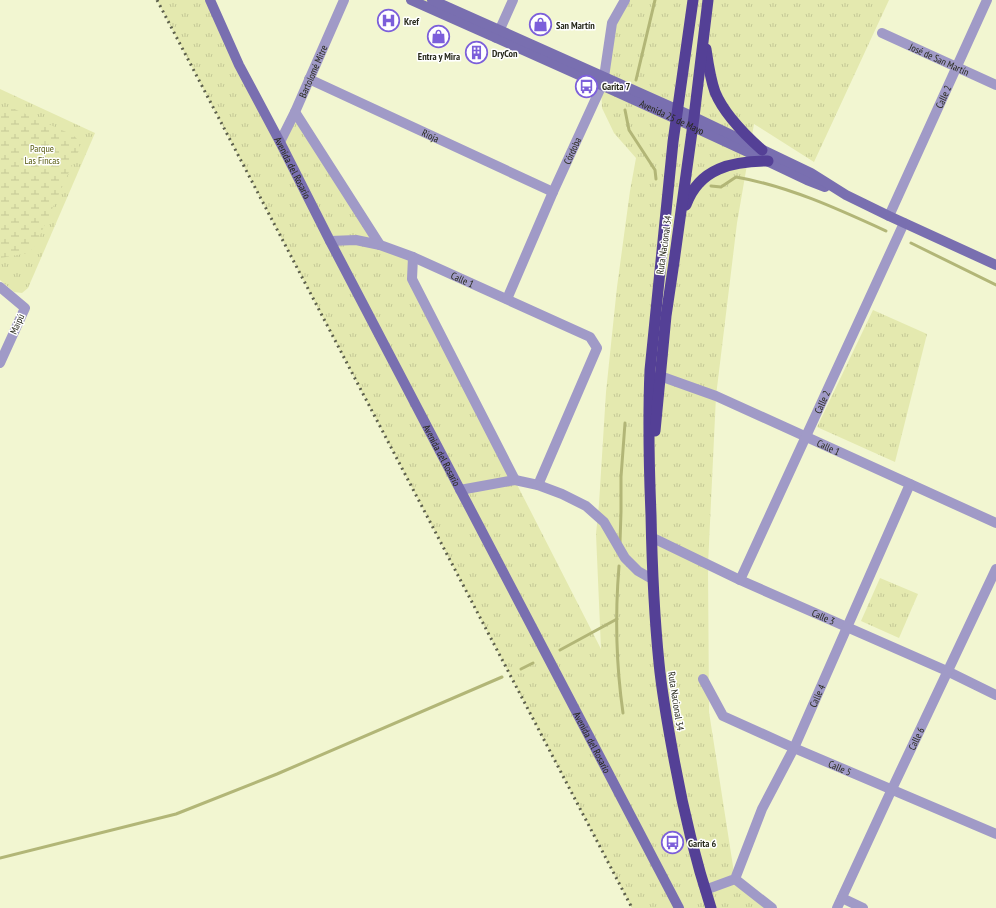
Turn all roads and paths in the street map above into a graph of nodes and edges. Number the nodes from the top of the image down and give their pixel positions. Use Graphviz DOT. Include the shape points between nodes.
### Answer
graph roads {
  1 [pos="210,0"];
  2 [pos="344,0"];
  3 [pos="411,0"];
  4 [pos="432,0"];
  5 [pos="514,0"];
  6 [pos="625,0"];
  7 [pos="693,0"];
  8 [pos="708,0"];
  9 [pos="987,0"];
  10 [pos="704,33"];
  11 [pos="882,33"];
  12 [pos="498,34"];
  13 [pos="957,67"];
  14 [pos="309,78"];
  15 [pos="603,81"];
  16 [pos="996,85"];
  17 [pos="295,112"];
  18 [pos="677,114"];
  19 [pos="694,121"];
  20 [pos="280,142"];
  21 [pos="762,150"];
  22 [pos="768,161"];
  23 [pos="553,192"];
  24 [pos="846,194"];
  25 [pos="889,216"];
  26 [pos="904,223"];
  27 [pos="330,241"];
  28 [pos="380,245"];
  29 [pos="413,257"];
  30 [pos="674,262"];
  31 [pos="996,265"];
  32 [pos="0,287"];
  33 [pos="507,299"];
  34 [pos="0,363"];
  35 [pos="660,376"];
  36 [pos="806,437"];
  37 [pos="515,480"];
  38 [pos="910,484"];
  39 [pos="538,485"];
  40 [pos="460,490"];
  41 [pos="650,493"];
  42 [pos="996,523"];
  43 [pos="651,537"];
  44 [pos="996,569"];
  45 [pos="652,578"];
  46 [pos="740,580"];
  47 [pos="847,628"];
  48 [pos="947,671"];
  49 [pos="703,679"];
  50 [pos="996,695"];
  51 [pos="794,748"];
  52 [pos="892,789"];
  53 [pos="996,834"];
  54 [pos="735,879"];
  55 [pos="705,890"];
  56 [pos="842,898"];
  57 [pos="679,908"];
  58 [pos="711,908"];
  59 [pos="772,908"];
  60 [pos="837,908"];
  61 [pos="864,908"];
  1 -- 20 [label="main road, Avenida del Rosario" via="239,65"];
  2 -- 14 [label="street, Bartolomé Mitre"];
  3 -- 12 [label="main road, Avenida 25 de Mayo"];
  4 -- 12 [label="main road, Avenida 25 de Mayo"];
  5 -- 12 [label="street"];
  6 -- 15 [label="street, Córdoba" via="612,24"];
  7 -- 18 [label="highway, Ruta Nacional 34"];
  8 -- 10 [label="highway, Ruta Nacional 34"];
  9 -- 13 [label="street, Calle 2"];
  10 -- 19 [label="highway, Ruta Nacional 34"];
  10 -- 21 [label="highway" via="715,92 731,118"];
  11 -- 13 [label="street, José de San Martín"];
  12 -- 15 [label="main road, Avenida 25 de Mayo"];
  13 -- 16 [label="street, José de San Martín"];
  13 -- 25 [label="street, Calle 2"];
  14 -- 17 [label="street, Bartolomé Mitre"];
  14 -- 23 [label="street, Rioja"];
  15 -- 18 [label="main road, Avenida 25 de Mayo"];
  15 -- 23 [label="street, Córdoba"];
  17 -- 20 [label="street, Bartolomé Mitre"];
  17 -- 28 [label="street"];
  18 -- 19 [label="main road, Avenida 25 de Mayo"];
  18 -- 41 [label="highway, Ruta Nacional 34" via="650,370"];
  19 -- 21 [label="main road, Avenida 25 de Mayo"];
  19 -- 22 [label="main road, Avenida 25 de Mayo"];
  19 -- 30 [label="highway, Ruta Nacional 34"];
  20 -- 27 [label="main road, Avenida del Rosario"];
  21 -- 24 [label="main road, Avenida 25 de Mayo"];
  22 -- 24 [label="main road, Avenida 25 de Mayo" via="807,180"];
  22 -- 30 [label="highway" via="740,162 716,170 692,190 686,205"];
  23 -- 33 [label="street, Córdoba"];
  24 -- 25 [label="main road, Avenida 25 de Mayo"];
  25 -- 26 [label="main road, Avenida 25 de Mayo"];
  26 -- 31 [label="main road, Avenida 25 de Mayo"];
  26 -- 36 [label="street, Calle 2"];
  27 -- 28 [label="street, Calle 1" via="356,240"];
  27 -- 40 [label="main road, Avenida del Rosario"];
  28 -- 29 [label="street, Calle 1"];
  29 -- 33 [label="street, Calle 1"];
  29 -- 37 [label="street" via="412,278"];
  30 -- 35 [label="highway, Ruta Nacional 34"];
  32 -- 34 [label="street, Maipú" via="25,308"];
  33 -- 39 [label="street, Calle 1" via="590,337 597,348"];
  35 -- 36 [label="street, Calle 1" via="716,396"];
  35 -- 41 [label="highway, Ruta Nacional 34"];
  36 -- 38 [label="street, Calle 1"];
  36 -- 46 [label="street, Calle 2"];
  37 -- 39 [label="street"];
  37 -- 40 [label="street"];
  38 -- 42 [label="street, Calle 1"];
  38 -- 47 [label="street, Calle 4"];
  39 -- 45 [label="street" via="586,506 604,522 625,558 638,571"];
  40 -- 57 [label="main road, Avenida del Rosario"];
  41 -- 43 [label="highway, Ruta Nacional 34"];
  43 -- 45 [label="highway, Ruta Nacional 34"];
  43 -- 46 [label="street, Calle 3"];
  44 -- 48 [label="street, Calle 6"];
  45 -- 55 [label="highway, Ruta Nacional 34" via="659,665 667,722 689,830"];
  46 -- 47 [label="street, Calle 3"];
  47 -- 48 [label="street, Calle 3"];
  47 -- 51 [label="street, Calle 4"];
  48 -- 50 [label="street, Calle 3"];
  48 -- 52 [label="street, Calle 6"];
  49 -- 51 [label="street, Calle 5" via="723,716"];
  51 -- 52 [label="street, Calle 5"];
  51 -- 54 [label="street, Calle 4" via="762,809"];
  52 -- 53 [label="street, Calle 5"];
  52 -- 56 [label="street, Calle 6"];
  54 -- 55 [label="street"];
  54 -- 59 [label="street"];
  55 -- 58 [label="highway, Ruta Nacional 34"];
  56 -- 60 [label="street, Calle 6"];
  56 -- 61 [label="street"];
}
